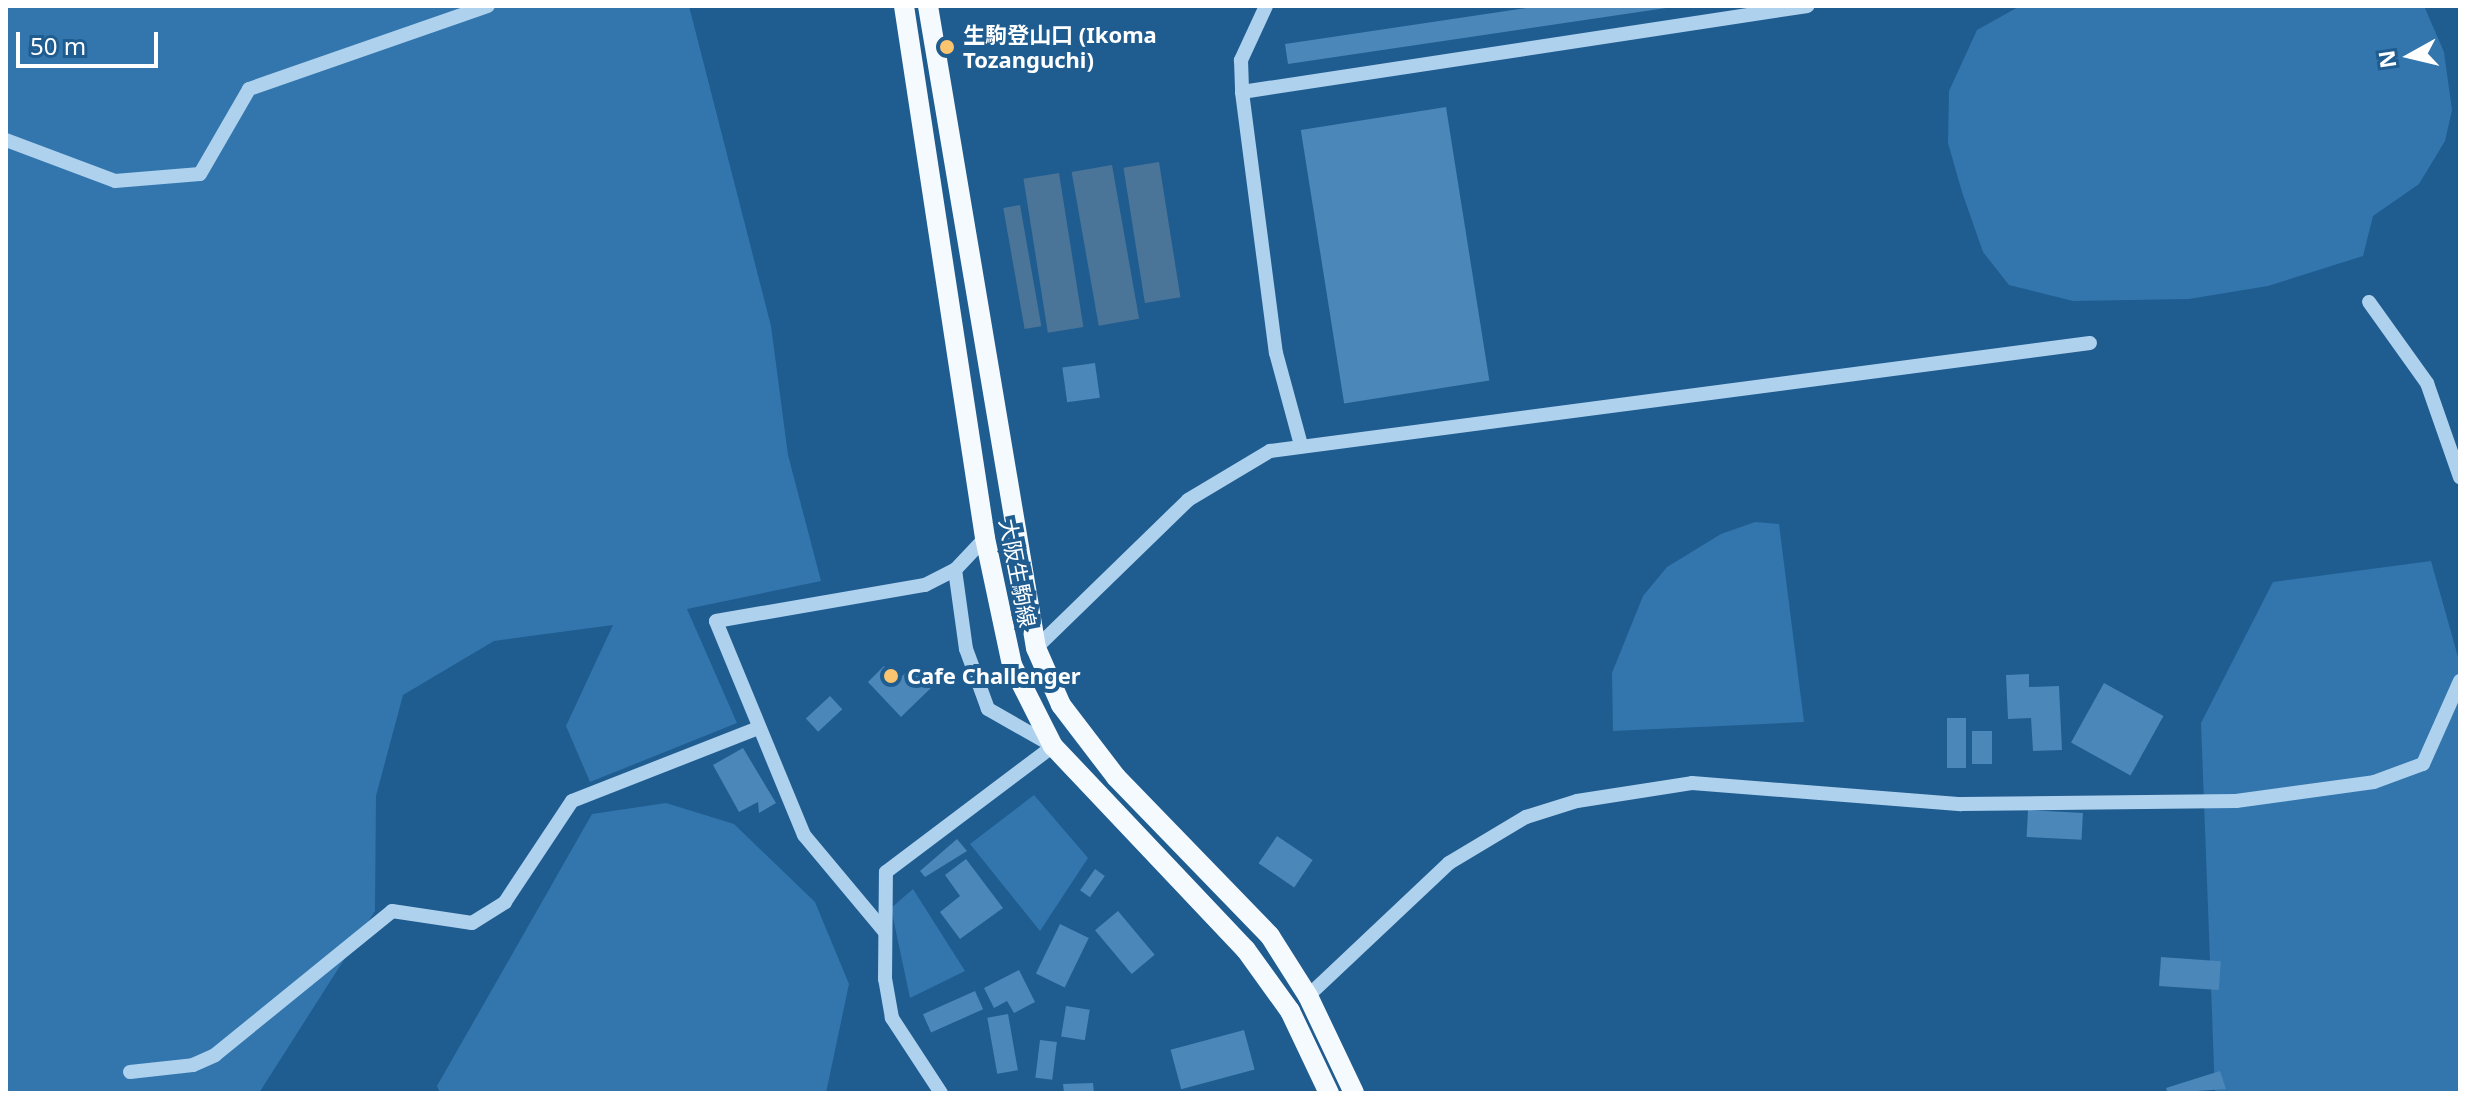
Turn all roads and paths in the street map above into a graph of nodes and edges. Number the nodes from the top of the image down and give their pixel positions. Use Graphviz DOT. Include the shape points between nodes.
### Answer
graph roads {
  1 [pos="488,6"];
  2 [pos="904,6"];
  3 [pos="928,6"];
  4 [pos="1266,6"];
  5 [pos="1807,6"];
  6 [pos="1242,92"];
  7 [pos="6,140"];
  8 [pos="2369,302"];
  9 [pos="2090,343"];
  10 [pos="1301,445"];
  11 [pos="2460,477"];
  12 [pos="985,538"];
  13 [pos="955,570"];
  14 [pos="1036,648"];
  15 [pos="2460,681"];
  16 [pos="756,729"];
  17 [pos="1053,746"];
  18 [pos="885,932"];
  19 [pos="1308,996"];
  20 [pos="130,1072"];
  21 [pos="941,1093"];
  22 [pos="1329,1093"];
  23 [pos="1354,1093"];
  1 -- 7 [label="street" via="249,89 200,174 115,181"];
  2 -- 12 [label="main road, 大阪生駒線"];
  3 -- 14 [label="main road, 大阪生駒線"];
  4 -- 6 [label="street" via="1241,60"];
  5 -- 6 [label="street"];
  6 -- 10 [label="street" via="1276,353"];
  8 -- 11 [label="street" via="2427,383"];
  9 -- 10 [label="street"];
  10 -- 14 [label="street" via="1270,451 1188,500"];
  12 -- 13 [label="street"];
  12 -- 17 [label="main road, 大阪生駒線" via="1012,665"];
  13 -- 16 [label="street" via="925,585 716,621"];
  13 -- 17 [label="street" via="966,649 988,709"];
  14 -- 19 [label="main road, 大阪生駒線" via="1061,705 1116,777 1219,878"];
  15 -- 19 [label="street" via="2423,764 2374,782 2236,801 1961,804 1692,783 1577,801 1526,817 1449,863"];
  16 -- 18 [label="street" via="804,835"];
  16 -- 20 [label="street" via="572,801 505,902 472,923 392,911 215,1055 193,1065"];
  17 -- 18 [label="street" via="886,872"];
  17 -- 22 [label="main road, 大阪生駒線" via="1246,950 1290,1011"];
  18 -- 21 [label="street" via="892,1018"];
  19 -- 23 [label="main road, 大阪生駒線"];
}
